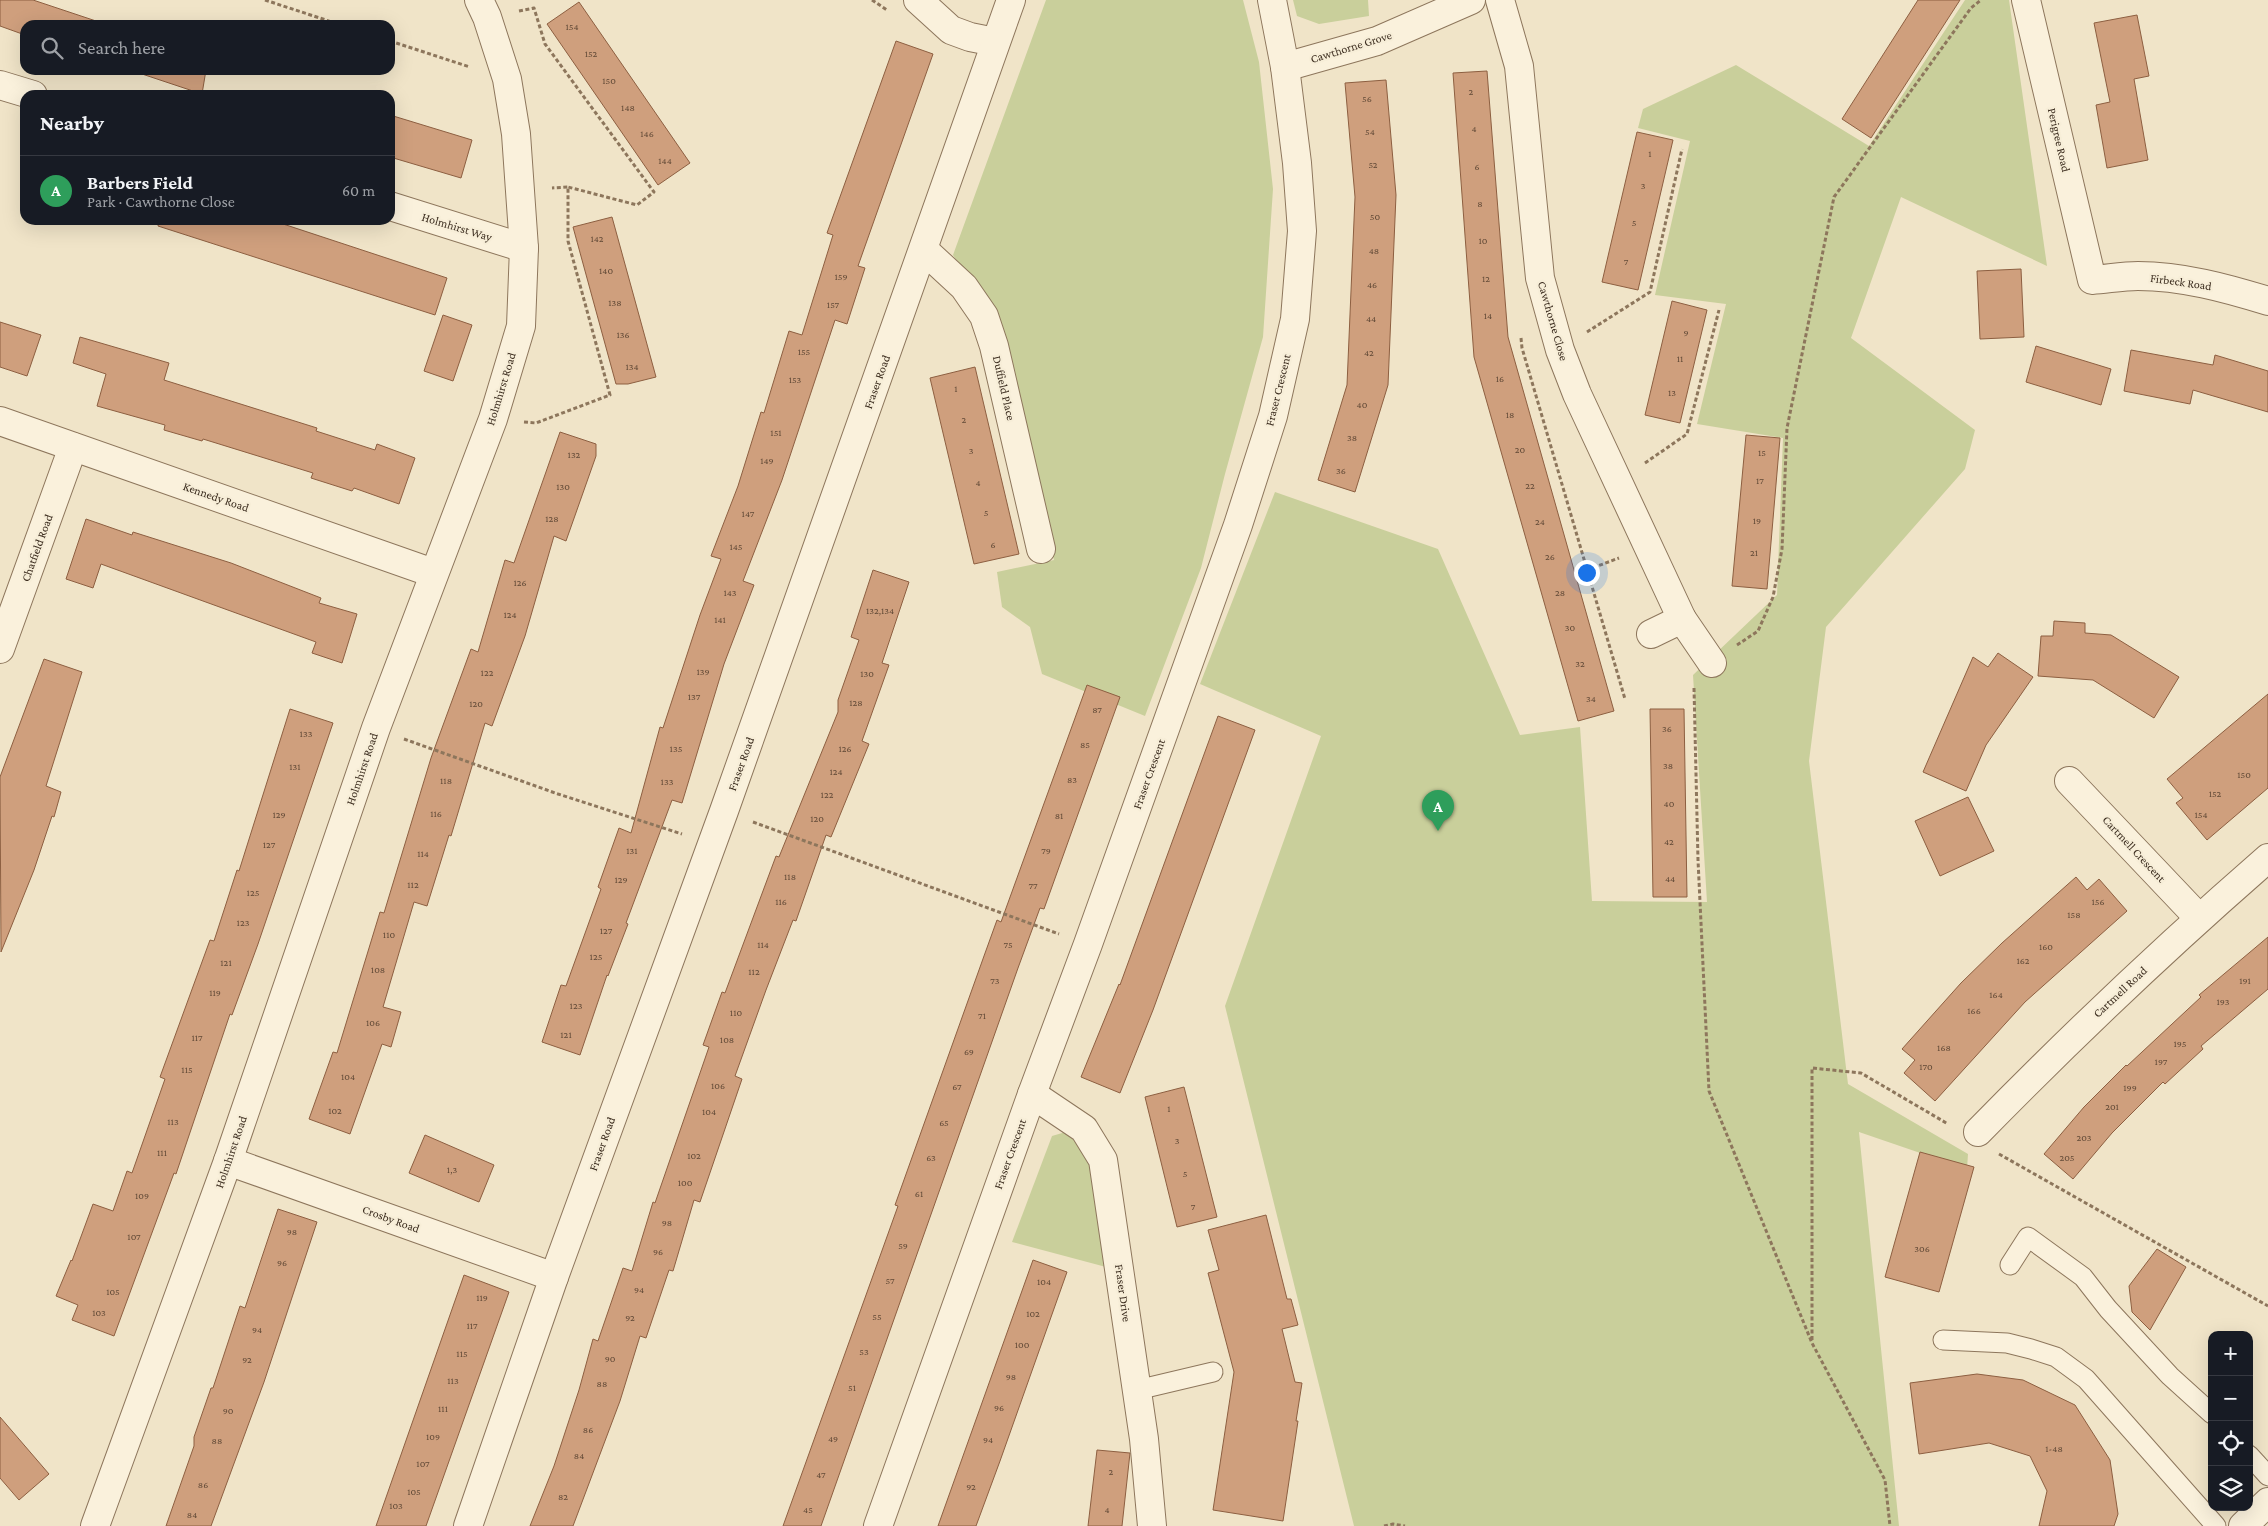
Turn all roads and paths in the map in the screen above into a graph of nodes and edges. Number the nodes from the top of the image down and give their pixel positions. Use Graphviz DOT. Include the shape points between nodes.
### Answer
graph roads {
  1 [pos="265,0"];
  2 [pos="918,0"];
  3 [pos="1011,0"];
  4 [pos="1272,0"];
  5 [pos="1471,0"];
  6 [pos="1500,0"];
  7 [pos="1981,0"];
  8 [pos="2026,0"];
  9 [pos="483,9"];
  10 [pos="326,20"];
  11 [pos="995,42"];
  12 [pos="395,43"];
  13 [pos="1285,66"];
  14 [pos="506,79"];
  15 [pos="0,85"];
  16 [pos="20,91"];
  17 [pos="1682,149"];
  18 [pos="568,187"];
  19 [pos="521,191"];
  20 [pos="395,208"];
  21 [pos="524,248"];
  22 [pos="924,250"];
  23 [pos="2092,280"];
  24 [pos="2268,301"];
  25 [pos="1718,310"];
  26 [pos="1560,350"];
  27 [pos="494,418"];
  28 [pos="0,421"];
  29 [pos="73,447"];
  30 [pos="1618,481"];
  31 [pos="1041,549"];
  32 [pos="433,573"];
  33 [pos="1682,619"];
  34 [pos="1651,634"];
  35 [pos="0,650"];
  36 [pos="1712,663"];
  37 [pos="376,728"];
  38 [pos="2069,781"];
  39 [pos="724,812"];
  40 [pos="711,843"];
  41 [pos="2268,858"];
  42 [pos="2199,918"];
  43 [pos="1088,944"];
  44 [pos="1032,1094"];
  45 [pos="1975,1137"];
  46 [pos="228,1161"];
  47 [pos="2010,1265"];
  48 [pos="554,1277"];
  49 [pos="2268,1306"];
  50 [pos="1943,1340"];
  51 [pos="1812,1344"];
  52 [pos="1213,1372"];
  53 [pos="1137,1390"];
  54 [pos="2208,1410"];
  55 [pos="2253,1459"];
  56 [pos="2268,1476"];
  57 [pos="2268,1502"];
  58 [pos="95,1526"];
  59 [pos="468,1526"];
  60 [pos="878,1526"];
  61 [pos="1152,1526"];
  62 [pos="1384,1526"];
  63 [pos="1405,1526"];
  64 [pos="1890,1526"];
  65 [pos="2216,1526"];
  66 [pos="2244,1526"];
  1 -- 10 [label="path"];
  2 -- 11 [label="street" via="951,30"];
  3 -- 11 [label="street, Fraser Road"];
  4 -- 13 [label="street, Fraser Crescent"];
  5 -- 13 [label="street, Cawthorne Grove" via="1377,41"];
  6 -- 26 [label="street, Cawthorne Close" via="1519,66 1540,278"];
  7 -- 36 [label="path" via="1834,197 1787,428 1782,549 1772,597 1758,631"];
  8 -- 23 [label="street, Perigree Road"];
  9 -- 14 [label="street, Holmhirst Road"];
  9 -- 18 [label="path" via="534,8 545,44 654,192 637,204"];
  11 -- 22 [label="street, Fraser Road"];
  12 -- 14 [label="path"];
  13 -- 43 [label="street, Fraser Crescent" via="1302,231 1295,319 1273,416 1238,525"];
  14 -- 19 [label="street, Holmhirst Road" via="516,134"];
  15 -- 16 [label="street"];
  17 -- 26 [label="path" via="1650,292"];
  18 -- 19 [label="path"];
  18 -- 27 [label="path" via="568,241 610,395 536,423"];
  19 -- 21 [label="street, Holmhirst Road"];
  20 -- 21 [label="street, Holmhirst Way"];
  21 -- 27 [label="street, Holmhirst Road" via="520,326"];
  22 -- 31 [label="street, Duffield Place" via="964,287 984,316 994,346"];
  22 -- 39 [label="street, Fraser Road"];
  23 -- 24 [label="street, Firbeck Road" via="2159,277 2211,285"];
  25 -- 30 [label="path" via="1687,434"];
  26 -- 30 [label="street, Cawthorne Close"];
  27 -- 32 [label="street, Holmhirst Road"];
  28 -- 29 [label="street, Kennedy Road"];
  29 -- 32 [label="street, Kennedy Road"];
  29 -- 35 [label="street, Chatfield Road"];
  30 -- 33 [label="street, Cawthorne Close"];
  32 -- 37 [label="street, Holmhirst Road"];
  33 -- 34 [label="street"];
  33 -- 36 [label="street, Cawthorne Close"];
  36 -- 51 [label="path" via="1694,679 1698,860 1709,1091"];
  37 -- 40 [label="path" via="558,794"];
  37 -- 46 [label="street, Holmhirst Road"];
  38 -- 42 [label="street, Cartmell Crescent"];
  39 -- 40 [label="street, Fraser Road"];
  39 -- 43 [label="path"];
  40 -- 48 [label="street, Fraser Road"];
  41 -- 42 [label="street, Cartmell Road"];
  42 -- 45 [label="street, Cartmell Road" via="2050,1059"];
  43 -- 44 [label="street, Fraser Crescent"];
  44 -- 53 [label="street, Fraser Drive" via="1084,1129 1103,1160"];
  44 -- 60 [label="street, Fraser Crescent"];
  45 -- 49 [label="path"];
  45 -- 51 [label="path" via="1861,1073 1812,1068"];
  46 -- 48 [label="street, Crosby Road"];
  46 -- 58 [label="street, Holmhirst Road"];
  47 -- 54 [label="lane" via="2028,1237 2083,1277 2170,1376"];
  48 -- 59 [label="street, Fraser Road"];
  50 -- 65 [label="lane" via="2007,1343 2056,1357 2086,1379"];
  51 -- 64 [label="path" via="1884,1480"];
  52 -- 53 [label="lane"];
  53 -- 61 [label="street, Fraser Drive"];
  55 -- 56 [label="lane"];
  57 -- 66 [label="street"];
  62 -- 63 [label="path"];
}
